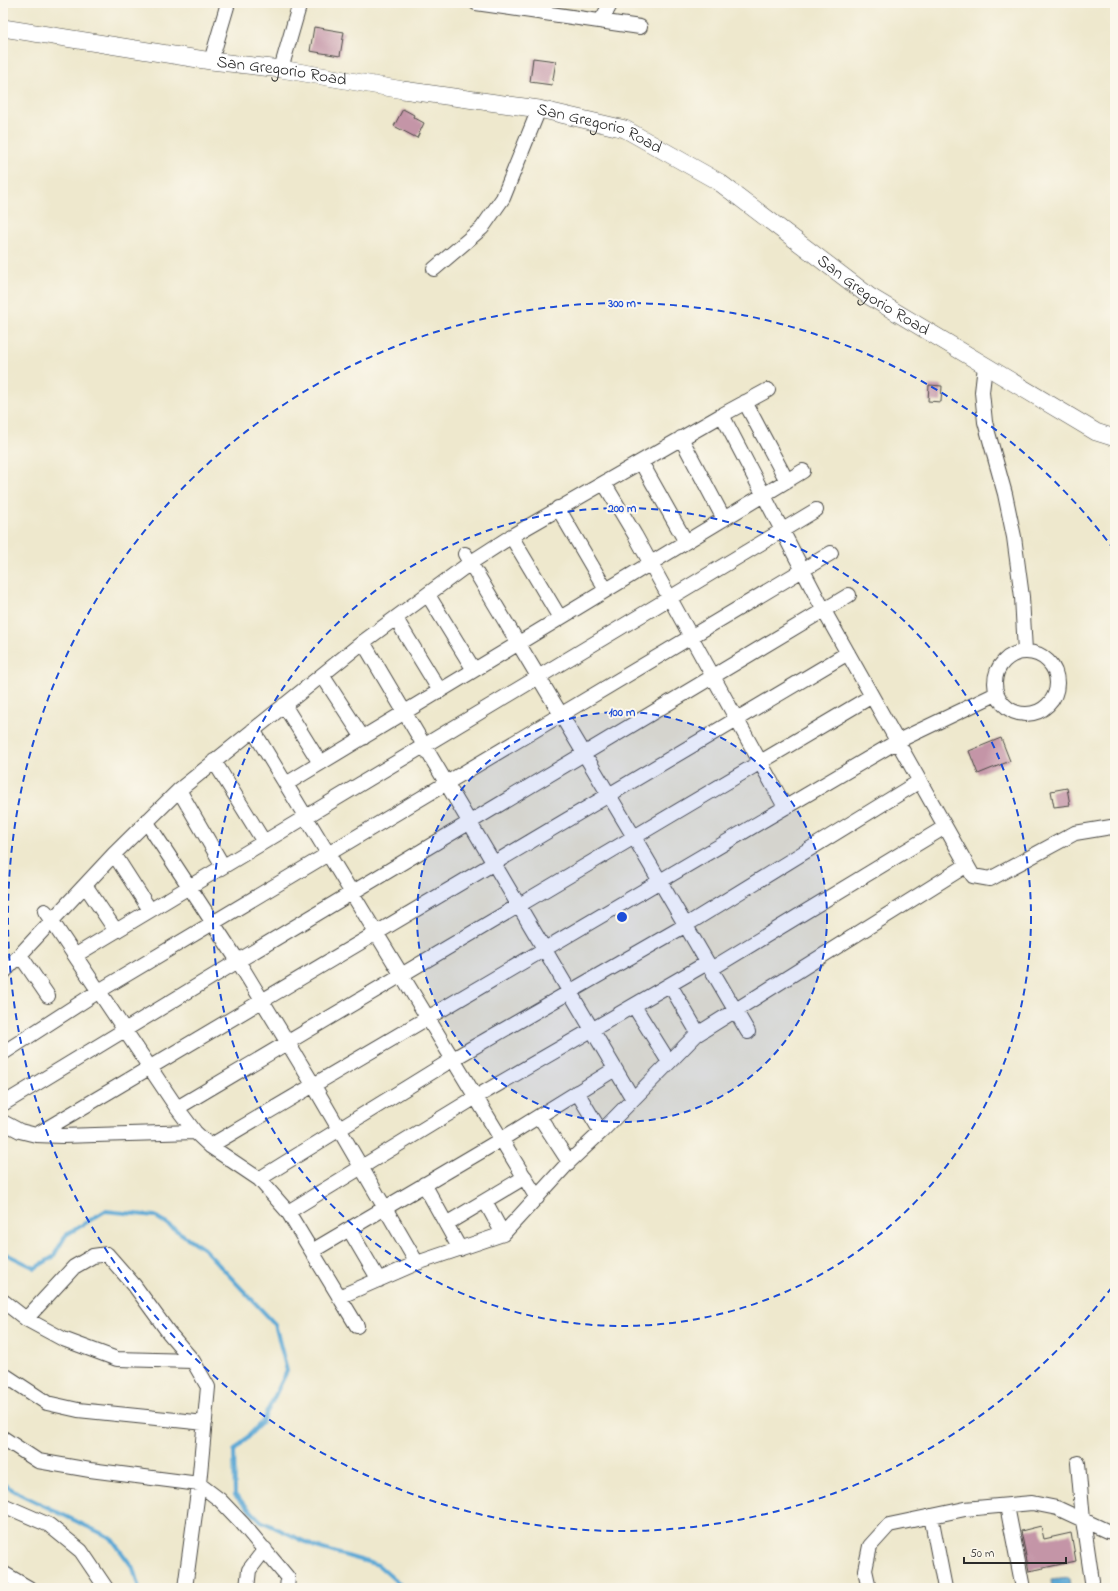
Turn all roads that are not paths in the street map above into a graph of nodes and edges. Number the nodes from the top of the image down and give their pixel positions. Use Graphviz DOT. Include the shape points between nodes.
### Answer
graph roads {
  1 [pos="228,3"];
  2 [pos="300,3"];
  3 [pos="476,3"];
  4 [pos="612,3"];
  5 [pos="601,21"];
  6 [pos="640,27"];
  7 [pos="3,28"];
  8 [pos="211,61"];
  9 [pos="281,69"];
  10 [pos="539,108"];
  11 [pos="434,269"];
  12 [pos="985,366"];
  13 [pos="768,390"];
  14 [pos="746,402"];
  15 [pos="722,415"];
  16 [pos="681,438"];
  17 [pos="1115,438"];
  18 [pos="641,462"];
  19 [pos="803,471"];
  20 [pos="787,481"];
  21 [pos="604,483"];
  22 [pos="764,495"];
  23 [pos="558,508"];
  24 [pos="816,510"];
  25 [pos="724,519"];
  26 [pos="782,530"];
  27 [pos="511,536"];
  28 [pos="686,542"];
  29 [pos="831,553"];
  30 [pos="468,558"];
  31 [pos="650,563"];
  32 [pos="802,569"];
  33 [pos="606,590"];
  34 [pos="428,594"];
  35 [pos="849,595"];
  36 [pos="669,598"];
  37 [pos="823,609"];
  38 [pos="560,618"];
  39 [pos="396,619"];
  40 [pos="690,636"];
  41 [pos="363,642"];
  42 [pos="518,644"];
  43 [pos="1025,651"];
  44 [pos="848,653"];
  45 [pos="474,670"];
  46 [pos="322,675"];
  47 [pos="712,676"];
  48 [pos="539,677"];
  49 [pos="440,691"];
  50 [pos="996,694"];
  51 [pos="872,696"];
  52 [pos="284,705"];
  53 [pos="405,712"];
  54 [pos="561,714"];
  55 [pos="736,720"];
  56 [pos="253,730"];
  57 [pos="363,738"];
  58 [pos="898,741"];
  59 [pos="425,746"];
  60 [pos="584,753"];
  61 [pos="214,761"];
  62 [pos="760,762"];
  63 [pos="320,763"];
  64 [pos="920,781"];
  65 [pos="446,782"];
  66 [pos="286,784"];
  67 [pos="179,790"];
  68 [pos="609,795"];
  69 [pos="785,807"];
  70 [pos="306,817"];
  71 [pos="146,821"];
  72 [pos="469,822"];
  73 [pos="945,827"];
  74 [pos="1115,829"];
  75 [pos="634,837"];
  76 [pos="264,842"];
  77 [pos="328,853"];
  78 [pos="114,854"];
  79 [pos="494,863"];
  80 [pos="967,865"];
  81 [pos="223,866"];
  82 [pos="660,880"];
  83 [pos="85,885"];
  84 [pos="189,887"];
  85 [pos="352,892"];
  86 [pos="518,905"];
  87 [pos="150,910"];
  88 [pos="49,916"];
  89 [pos="213,923"];
  90 [pos="686,925"];
  91 [pos="116,931"];
  92 [pos="376,933"];
  93 [pos="545,950"];
  94 [pos="20,955"];
  95 [pos="76,955"];
  96 [pos="238,961"];
  97 [pos="709,966"];
  98 [pos="3,973"];
  99 [pos="402,974"];
  100 [pos="670,985"];
  101 [pos="99,991"];
  102 [pos="570,992"];
  103 [pos="48,996"];
  104 [pos="262,1001"];
  105 [pos="634,1006"];
  106 [pos="735,1009"];
  107 [pos="428,1018"];
  108 [pos="124,1029"];
  109 [pos="592,1030"];
  110 [pos="748,1032"];
  111 [pos="698,1033"];
  112 [pos="287,1042"];
  113 [pos="3,1053"];
  114 [pos="453,1059"];
  115 [pos="669,1062"];
  116 [pos="150,1067"];
  117 [pos="615,1069"];
  118 [pos="314,1086"];
  119 [pos="577,1092"];
  120 [pos="476,1097"];
  121 [pos="633,1099"];
  122 [pos="3,1104"];
  123 [pos="177,1108"];
  124 [pos="539,1116"];
  125 [pos="3,1122"];
  126 [pos="339,1129"];
  127 [pos="195,1132"];
  128 [pos="602,1132"];
  129 [pos="36,1135"];
  130 [pos="502,1139"];
  131 [pos="210,1146"];
  132 [pos="569,1162"];
  133 [pos="361,1167"];
  134 [pos="525,1177"];
  135 [pos="259,1179"];
  136 [pos="424,1184"];
  137 [pos="537,1198"];
  138 [pos="484,1201"];
  139 [pos="385,1208"];
  140 [pos="288,1212"];
  141 [pos="446,1224"];
  142 [pos="349,1229"];
  143 [pos="503,1234"];
  144 [pos="460,1249"];
  145 [pos="312,1251"];
  146 [pos="417,1263"];
  147 [pos="379,1280"];
  148 [pos="339,1297"];
  149 [pos="3,1301"];
  150 [pos="26,1319"];
  151 [pos="357,1326"];
  152 [pos="193,1361"];
  153 [pos="3,1374"];
  154 [pos="205,1423"];
  155 [pos="3,1438"];
  156 [pos="1078,1463"];
  157 [pos="199,1484"];
  158 [pos="3,1505"];
  159 [pos="1007,1506"];
  160 [pos="931,1516"];
  161 [pos="1083,1520"];
  162 [pos="1115,1532"];
  163 [pos="265,1549"];
  164 [pos="3,1573"];
  165 [pos="1092,1581"];
  166 [pos="29,1588"];
  167 [pos="106,1588"];
  168 [pos="185,1588"];
  169 [pos="247,1588"];
  170 [pos="287,1588"];
  171 [pos="869,1588"];
  172 [pos="945,1588"];
  173 [pos="1022,1588"];
  1 -- 8 [label="street"];
  2 -- 9 [label="street"];
  3 -- 5 [label="street"];
  4 -- 5 [label="street"];
  5 -- 6 [label="street"];
  7 -- 8 [label="street, San Gregorio Road"];
  8 -- 9 [label="street, San Gregorio Road"];
  9 -- 10 [label="street, San Gregorio Road" via="403,90"];
  10 -- 11 [label="street" via="503,198 482,228"];
  10 -- 12 [label="street, San Gregorio Road" via="625,129 666,151 719,182 869,296"];
  12 -- 17 [label="street, San Gregorio Road" via="1096,432"];
  12 -- 43 [label="street" via="982,392 986,422 1006,494 1014,537 1022,597"];
  13 -- 14 [label="street"];
  14 -- 15 [label="street"];
  14 -- 20 [label="street"];
  15 -- 16 [label="street"];
  15 -- 22 [label="street"];
  16 -- 18 [label="street"];
  16 -- 25 [label="street"];
  18 -- 21 [label="street"];
  18 -- 28 [label="street"];
  19 -- 20 [label="street"];
  20 -- 22 [label="street"];
  21 -- 23 [label="street"];
  21 -- 31 [label="street"];
  22 -- 25 [label="street"];
  22 -- 26 [label="street"];
  23 -- 27 [label="street"];
  23 -- 33 [label="street"];
  24 -- 26 [label="street"];
  25 -- 28 [label="street"];
  26 -- 32 [label="street"];
  26 -- 36 [label="street"];
  27 -- 30 [label="street"];
  27 -- 38 [label="street"];
  28 -- 31 [label="street"];
  29 -- 32 [label="street"];
  30 -- 34 [label="street"];
  30 -- 42 [label="street"];
  31 -- 33 [label="street"];
  31 -- 36 [label="street"];
  32 -- 37 [label="street"];
  32 -- 40 [label="street"];
  33 -- 38 [label="street"];
  34 -- 39 [label="street"];
  34 -- 45 [label="street"];
  35 -- 37 [label="street"];
  36 -- 40 [label="street"];
  36 -- 48 [label="street"];
  37 -- 44 [label="street"];
  37 -- 47 [label="street"];
  38 -- 42 [label="street"];
  39 -- 41 [label="street"];
  39 -- 49 [label="street"];
  40 -- 47 [label="street"];
  40 -- 54 [label="street"];
  41 -- 46 [label="street"];
  41 -- 53 [label="street"];
  42 -- 45 [label="street"];
  42 -- 48 [label="street"];
  43 -- 50 [label="street" via="1010,655 1000,665 994,679"];
  43 -- 50 [label="street" via="1040,654 1052,664 1058,679 1056,694 1047,707 1033,714 1018,714 1004,707"];
  44 -- 51 [label="street"];
  44 -- 55 [label="street"];
  45 -- 49 [label="street"];
  46 -- 52 [label="street"];
  46 -- 57 [label="street"];
  47 -- 55 [label="street"];
  47 -- 60 [label="street"];
  48 -- 54 [label="street"];
  48 -- 59 [label="street"];
  49 -- 53 [label="street"];
  50 -- 58 [label="street"];
  51 -- 58 [label="street"];
  51 -- 62 [label="street"];
  52 -- 56 [label="street"];
  52 -- 63 [label="street"];
  53 -- 57 [label="street"];
  53 -- 59 [label="street"];
  54 -- 60 [label="street"];
  54 -- 65 [label="street"];
  55 -- 62 [label="street"];
  55 -- 68 [label="street"];
  56 -- 61 [label="street"];
  56 -- 66 [label="street"];
  57 -- 63 [label="street"];
  58 -- 64 [label="street"];
  58 -- 69 [label="street"];
  59 -- 65 [label="street"];
  59 -- 70 [label="street"];
  60 -- 68 [label="street"];
  60 -- 72 [label="street"];
  61 -- 67 [label="street"];
  61 -- 76 [label="street"];
  62 -- 69 [label="street"];
  62 -- 75 [label="street"];
  63 -- 66 [label="street"];
  64 -- 73 [label="street"];
  64 -- 90 [label="street"];
  65 -- 72 [label="street"];
  65 -- 77 [label="street"];
  66 -- 70 [label="street"];
  67 -- 71 [label="street"];
  67 -- 81 [label="street"];
  68 -- 75 [label="street"];
  68 -- 79 [label="street"];
  69 -- 82 [label="street"];
  70 -- 76 [label="street"];
  70 -- 77 [label="street"];
  71 -- 78 [label="street"];
  71 -- 84 [label="street"];
  72 -- 79 [label="street"];
  72 -- 85 [label="street"];
  73 -- 80 [label="street"];
  73 -- 97 [label="street"];
  74 -- 80 [label="street" via="1111,827 1075,833 990,879 972,876"];
  75 -- 82 [label="street"];
  75 -- 86 [label="street"];
  76 -- 81 [label="street"];
  77 -- 85 [label="street"];
  77 -- 89 [label="street"];
  78 -- 83 [label="street"];
  78 -- 87 [label="street"];
  79 -- 86 [label="street"];
  79 -- 92 [label="street"];
  80 -- 106 [label="street"];
  81 -- 84 [label="street"];
  82 -- 90 [label="street"];
  82 -- 93 [label="street"];
  83 -- 88 [label="street"];
  83 -- 91 [label="street"];
  84 -- 87 [label="street"];
  84 -- 89 [label="street"];
  85 -- 92 [label="street"];
  85 -- 96 [label="street"];
  86 -- 93 [label="street"];
  86 -- 99 [label="street"];
  87 -- 91 [label="street"];
  88 -- 94 [label="street"];
  88 -- 95 [label="street"];
  89 -- 96 [label="street"];
  89 -- 101 [label="street"];
  90 -- 97 [label="street"];
  90 -- 102 [label="street"];
  91 -- 95 [label="street"];
  92 -- 99 [label="street"];
  92 -- 104 [label="street"];
  93 -- 102 [label="street"];
  93 -- 107 [label="street"];
  94 -- 98 [label="street"];
  94 -- 103 [label="street"];
  95 -- 101 [label="street"];
  96 -- 104 [label="street"];
  96 -- 108 [label="street"];
  97 -- 100 [label="street"];
  97 -- 106 [label="street"];
  99 -- 107 [label="street"];
  99 -- 112 [label="street"];
  100 -- 105 [label="street"];
  100 -- 111 [label="street"];
  101 -- 108 [label="street"];
  101 -- 113 [label="street"];
  102 -- 109 [label="street"];
  102 -- 114 [label="street"];
  104 -- 112 [label="street"];
  104 -- 116 [label="street"];
  105 -- 109 [label="street"];
  105 -- 115 [label="street"];
  106 -- 110 [label="street"];
  106 -- 111 [label="street"];
  107 -- 114 [label="street"];
  107 -- 118 [label="street"];
  108 -- 116 [label="street"];
  108 -- 122 [label="street"];
  109 -- 117 [label="street"];
  109 -- 120 [label="street"];
  111 -- 115 [label="street"];
  112 -- 118 [label="street"];
  112 -- 123 [label="street"];
  114 -- 120 [label="street"];
  114 -- 126 [label="street"];
  115 -- 121 [label="street"];
  116 -- 123 [label="street"];
  116 -- 129 [label="street"];
  117 -- 119 [label="street"];
  117 -- 121 [label="street"];
  118 -- 126 [label="street"];
  118 -- 131 [label="street"];
  119 -- 124 [label="street"];
  119 -- 128 [label="street"];
  120 -- 130 [label="street"];
  120 -- 133 [label="street"];
  121 -- 128 [label="street"];
  123 -- 127 [label="street"];
  124 -- 130 [label="street"];
  124 -- 132 [label="street"];
  125 -- 129 [label="street" via="20,1131"];
  126 -- 133 [label="street"];
  126 -- 135 [label="street"];
  127 -- 129 [label="street"];
  127 -- 131 [label="street"];
  128 -- 132 [label="street"];
  130 -- 134 [label="street"];
  130 -- 136 [label="street"];
  131 -- 135 [label="street"];
  132 -- 137 [label="street"];
  133 -- 139 [label="street"];
  133 -- 140 [label="street"];
  134 -- 137 [label="street"];
  134 -- 138 [label="street"];
  135 -- 140 [label="street"];
  136 -- 139 [label="street"];
  136 -- 141 [label="street"];
  137 -- 143 [label="street"];
  138 -- 141 [label="street"];
  138 -- 143 [label="street"];
  139 -- 142 [label="street"];
  139 -- 146 [label="street"];
  140 -- 145 [label="street"];
  141 -- 144 [label="street"];
  142 -- 145 [label="street"];
  142 -- 147 [label="street"];
  143 -- 144 [label="street"];
  144 -- 146 [label="street"];
  145 -- 148 [label="street"];
  146 -- 147 [label="street"];
  147 -- 148 [label="street"];
  148 -- 151 [label="street"];
  149 -- 150 [label="street"];
  150 -- 152 [label="street" via="64,1339 117,1359"];
  150 -- 152 [label="street" via="74,1267 93,1256 107,1254"];
  152 -- 154 [label="street" via="208,1387"];
  153 -- 154 [label="street" via="47,1403 78,1410"];
  154 -- 157 [label="street"];
  155 -- 157 [label="street" via="38,1461"];
  156 -- 161 [label="street"];
  157 -- 163 [label="street" via="220,1500"];
  157 -- 168 [label="street"];
  158 -- 167 [label="street" via="49,1525 81,1551"];
  159 -- 160 [label="street" via="965,1509"];
  159 -- 161 [label="street" via="1032,1503 1056,1508"];
  159 -- 173 [label="street"];
  160 -- 171 [label="street" via="889,1525 870,1546 865,1570"];
  160 -- 172 [label="street"];
  161 -- 162 [label="street"];
  161 -- 165 [label="street"];
  163 -- 169 [label="street" via="249,1570"];
  163 -- 170 [label="street" via="288,1578"];
  164 -- 166 [label="street"];
}
